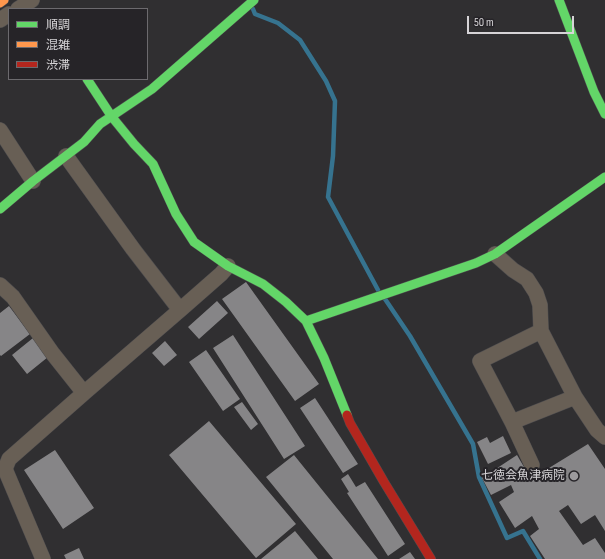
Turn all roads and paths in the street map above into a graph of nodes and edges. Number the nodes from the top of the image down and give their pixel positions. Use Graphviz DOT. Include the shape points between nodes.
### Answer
graph roads {
  1 [pos="4,0"];
  2 [pos="254,0"];
  3 [pos="560,0"];
  4 [pos="0,3"];
  5 [pos="33,3"];
  6 [pos="20,8"];
  7 [pos="88,80"];
  8 [pos="605,114"];
  9 [pos="112,117"];
  10 [pos="0,130"];
  11 [pos="66,156"];
  12 [pos="605,177"];
  13 [pos="33,181"];
  14 [pos="0,209"];
  15 [pos="495,254"];
  16 [pos="228,266"];
  17 [pos="0,285"];
  18 [pos="180,310"];
  19 [pos="306,321"];
  20 [pos="541,331"];
  21 [pos="84,393"];
  22 [pos="575,397"];
  23 [pos="512,422"];
  24 [pos="605,437"];
  25 [pos="532,465"];
  26 [pos="43,559"];
  27 [pos="431,559"];
  1 -- 4 [label="main road"];
  2 -- 9 [label="main road" via="152,89"];
  3 -- 8 [label="main road" via="594,92"];
  5 -- 6 [label="street"];
  7 -- 9 [label="main road"];
  9 -- 11 [label="main road" via="100,124 84,142"];
  9 -- 16 [label="main road" via="153,164 176,214 194,242"];
  10 -- 13 [label="street"];
  11 -- 13 [label="main road"];
  11 -- 18 [label="street"];
  12 -- 15 [label="main road"];
  13 -- 14 [label="main road"];
  15 -- 19 [label="main road" via="476,263"];
  15 -- 20 [label="street" via="512,270 527,279 536,293 540,305"];
  16 -- 18 [label="street"];
  16 -- 19 [label="main road" via="263,284"];
  17 -- 21 [label="street" via="13,297"];
  18 -- 21 [label="street"];
  19 -- 27 [label="main road" via="350,423"];
  20 -- 22 [label="street"];
  20 -- 23 [label="street" via="480,361"];
  21 -- 26 [label="street" via="9,459 5,469"];
  22 -- 23 [label="street"];
  22 -- 24 [label="street" via="597,430"];
  23 -- 25 [label="street"];
}
